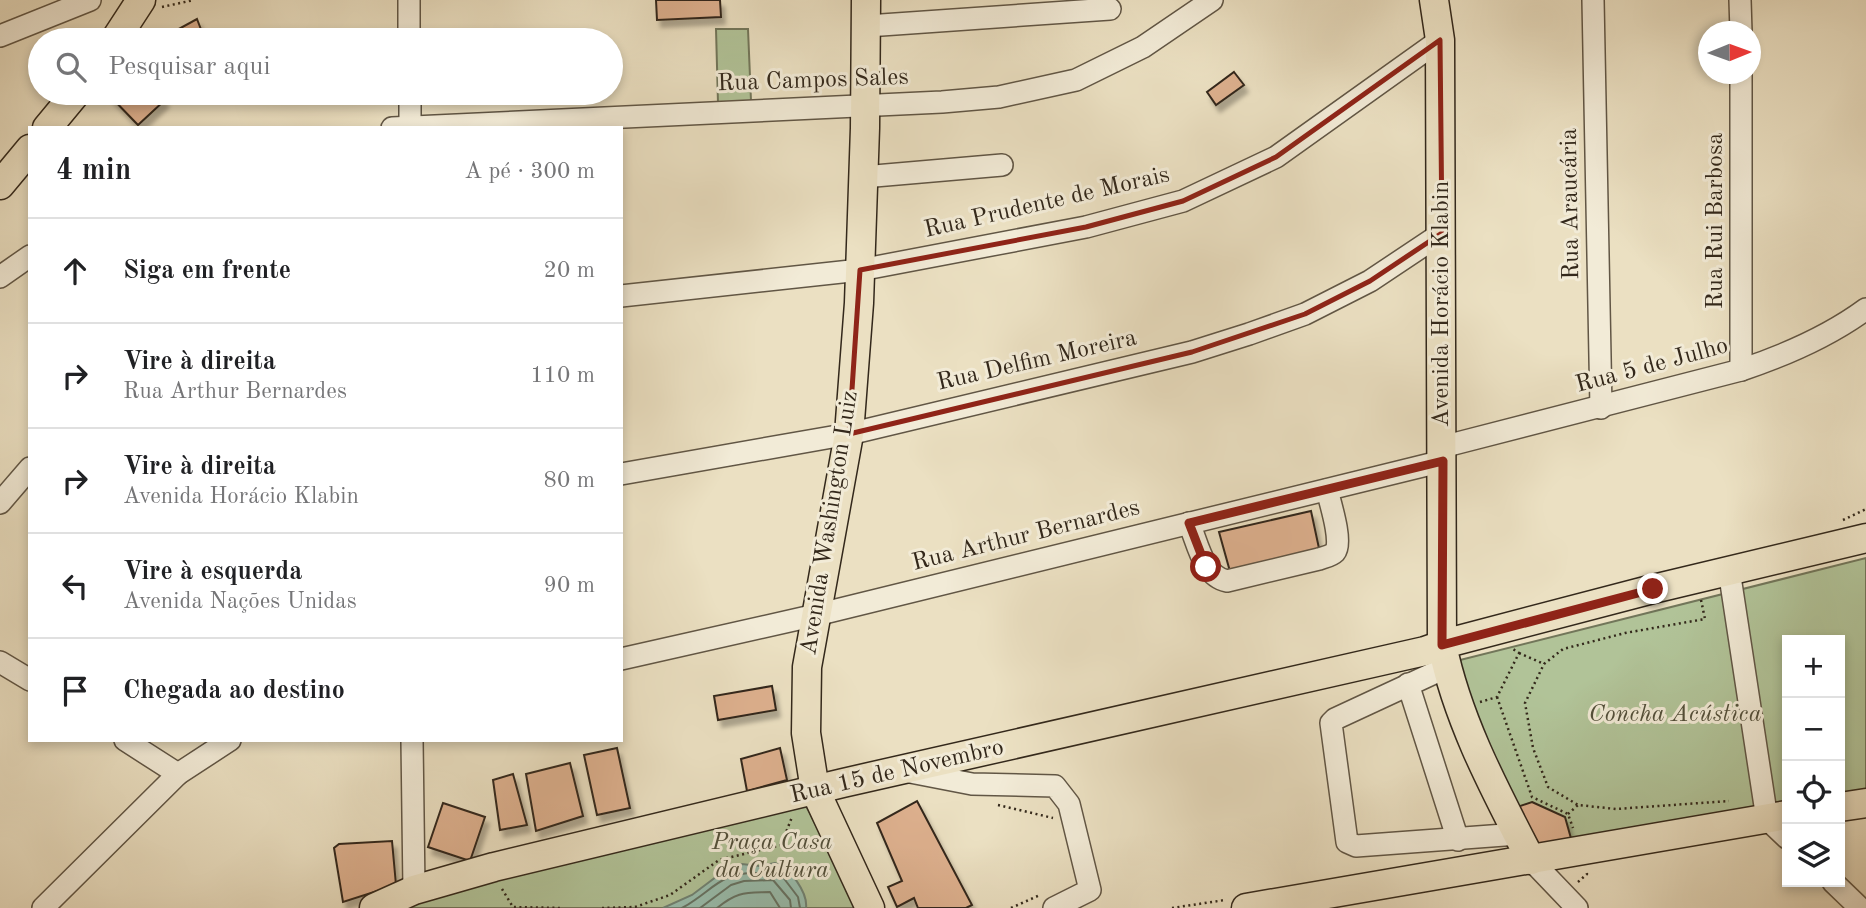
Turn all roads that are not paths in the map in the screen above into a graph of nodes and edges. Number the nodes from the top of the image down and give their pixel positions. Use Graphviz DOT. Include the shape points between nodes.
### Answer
graph roads {
  1 [pos="90,0"];
  2 [pos="141,0"];
  3 [pos="409,0"];
  4 [pos="1212,0"];
  5 [pos="1434,0"];
  6 [pos="1593,0"];
  7 [pos="1740,0"];
  8 [pos="1110,9"];
  9 [pos="867,13"];
  10 [pos="1741,21"];
  11 [pos="123,28"];
  12 [pos="409,28"];
  13 [pos="0,36"];
  14 [pos="1440,40"];
  15 [pos="1741,84"];
  16 [pos="865,104"];
  17 [pos="66,105"];
  18 [pos="408,105"];
  19 [pos="49,126"];
  20 [pos="404,126"];
  21 [pos="424,126"];
  22 [pos="28,151"];
  23 [pos="1002,165"];
  24 [pos="863,177"];
  25 [pos="0,185"];
  26 [pos="1442,233"];
  27 [pos="28,257"];
  28 [pos="860,270"];
  29 [pos="0,277"];
  30 [pos="623,296"];
  31 [pos="1866,309"];
  32 [pos="1741,370"];
  33 [pos="1601,408"];
  34 [pos="849,433"];
  35 [pos="1442,454"];
  36 [pos="28,470"];
  37 [pos="623,474"];
  38 [pos="1327,490"];
  39 [pos="0,503"];
  40 [pos="1189,523"];
  41 [pos="1864,538"];
  42 [pos="1729,570"];
  43 [pos="816,615"];
  44 [pos="1438,654"];
  45 [pos="623,659"];
  46 [pos="0,662"];
  47 [pos="28,679"];
  48 [pos="1408,684"];
  49 [pos="128,742"];
  50 [pos="227,742"];
  51 [pos="412,742"];
  52 [pos="904,771"];
  53 [pos="178,774"];
  54 [pos="816,790"];
  55 [pos="1866,803"];
  56 [pos="1845,806"];
  57 [pos="1777,817"];
  58 [pos="1518,834"];
  59 [pos="1458,840"];
  60 [pos="1540,858"];
  61 [pos="1838,887"];
  62 [pos="414,890"];
  63 [pos="1049,901"];
  64 [pos="1301,904"];
  65 [pos="43,908"];
  66 [pos="374,908"];
  67 [pos="870,908"];
  68 [pos="1245,908"];
  69 [pos="1577,908"];
  70 [pos="1860,908"];
  1 -- 13 [label="street"];
  2 -- 11 [label="main road"];
  3 -- 12 [label="street"];
  4 -- 16 [label="street, Rua Campos Sales" via="1143,47 1076,80 999,97"];
  5 -- 14 [label="main road, Avenida Horácio Klabin"];
  6 -- 33 [label="street, Rua Araucária"];
  7 -- 10 [label="street"];
  8 -- 9 [label="street"];
  9 -- 16 [label="main road, Avenida Washington Luiz"];
  14 -- 26 [label="main road, Avenida Horácio Klabin"];
  14 -- 28 [label="street, Rua Prudente de Morais" via="1276,157 1183,201 1086,227"];
  15 -- 32 [label="street, Rua Rui Barbosa"];
  16 -- 21 [label="street, Rua Campos Sales"];
  16 -- 24 [label="main road, Avenida Washington Luiz"];
  17 -- 19 [label="main road"];
  18 -- 20 [label="street"];
  22 -- 25 [label="main road"];
  23 -- 24 [label="street"];
  24 -- 28 [label="main road, Avenida Washington Luiz"];
  26 -- 34 [label="street, Rua Delfim Moreira" via="1370,281 1306,314 1249,334 1192,352"];
  26 -- 35 [label="main road, Avenida Horácio Klabin"];
  27 -- 29 [label="street"];
  28 -- 30 [label="street, Rua Prudente de Morais"];
  28 -- 34 [label="main road, Avenida Washington Luiz"];
  31 -- 32 [label="street, Rua 5 de Julho" via="1786,355"];
  32 -- 33 [label="street, Rua 5 de Julho"];
  33 -- 35 [label="street, Rua 5 de Julho"];
  34 -- 37 [label="street, Rua Delfim Moreira"];
  34 -- 43 [label="main road, Avenida Washington Luiz"];
  35 -- 38 [label="street, Rua Arthur Bernardes"];
  35 -- 44 [label="main road, Avenida Horácio Klabin"];
  36 -- 39 [label="street"];
  38 -- 40 [label="street, Rua Arthur Bernardes"];
  38 -- 40 [label="street" via="1338,539 1333,555 1227,581 1216,579 1206,567"];
  40 -- 43 [label="street, Rua Arthur Bernardes"];
  41 -- 42 [label="main road, Rua 15 de Novembro"];
  42 -- 44 [label="main road, Rua 15 de Novembro"];
  42 -- 57 [label="street"];
  43 -- 45 [label="street, Rua Arthur Bernardes"];
  43 -- 54 [label="main road, Avenida Washington Luiz" via="807,667 806,733"];
  44 -- 48 [label="street"];
  44 -- 52 [label="main road, Rua 15 de Novembro"];
  44 -- 58 [label="main road, Avenida Horácio Klabin" via="1478,754"];
  46 -- 47 [label="street"];
  48 -- 59 [label="street"];
  48 -- 59 [label="street" via="1331,723 1347,842 1356,846"];
  49 -- 53 [label="street"];
  50 -- 53 [label="street"];
  51 -- 62 [label="street"];
  52 -- 54 [label="main road, Rua 15 de Novembro"];
  52 -- 63 [label="street" via="972,785 1055,786 1069,804 1090,890"];
  53 -- 65 [label="street"];
  54 -- 62 [label="main road, Rua 15 de Novembro"];
  54 -- 67 [label="main road, Avenida Washington Luiz"];
  55 -- 56 [label="main road"];
  57 -- 60 [label="main road"];
  58 -- 59 [label="street"];
  58 -- 60 [label="main road, Avenida Horácio Klabin"];
  60 -- 64 [label="main road"];
  60 -- 69 [label="street, Avenida Horácio Klabin"];
  61 -- 70 [label="street"];
  62 -- 66 [label="main road, Rua 15 de Novembro"];
  64 -- 68 [label="main road"];
}
